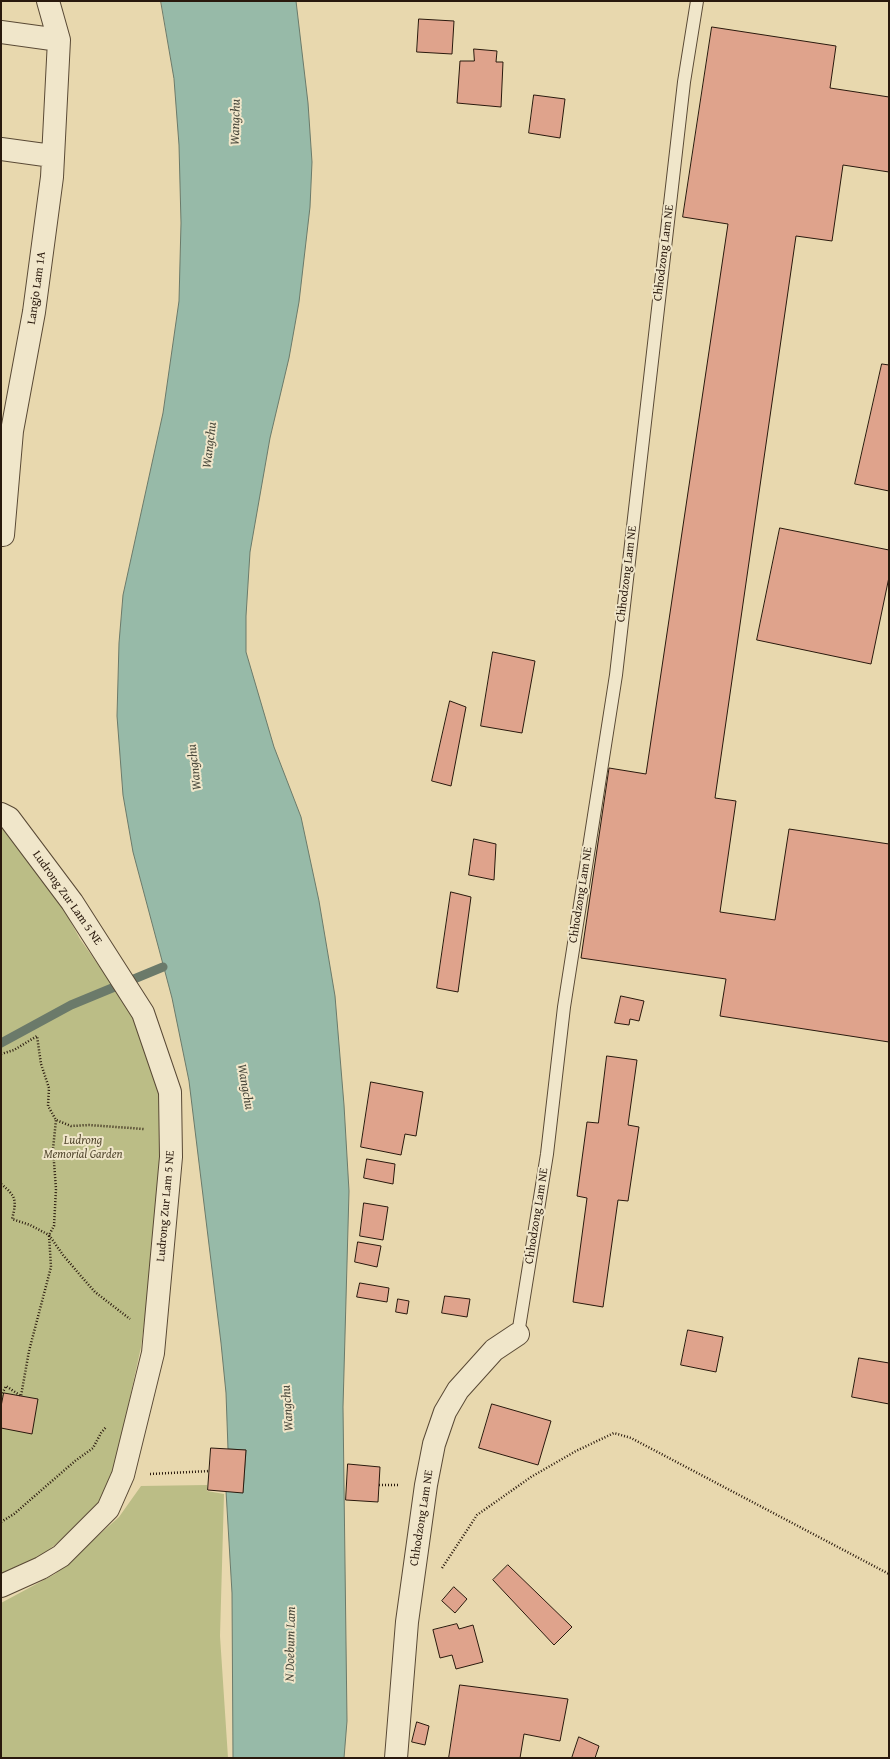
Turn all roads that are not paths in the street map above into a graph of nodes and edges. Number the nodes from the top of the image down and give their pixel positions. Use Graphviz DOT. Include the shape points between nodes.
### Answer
graph roads {
  1 [pos="48,1"];
  2 [pos="697,1"];
  3 [pos="1,32"];
  4 [pos="59,40"];
  5 [pos="1,149"];
  6 [pos="52,156"];
  7 [pos="7,430"];
  8 [pos="4,535"];
  9 [pos="1,814"];
  10 [pos="518,1334"];
  11 [pos="1,1586"];
  12 [pos="396,1758"];
  1 -- 4 [label="street, Langjo Lam 1A"];
  2 -- 10 [label="lane, Chhodzong Lam NE" via="684,82 616,675 565,999 547,1154"];
  3 -- 4 [label="street"];
  4 -- 6 [label="street, Langjo Lam 1A"];
  5 -- 6 [label="street"];
  6 -- 7 [label="street, Langjo Lam 1A" via="52,177 34,312"];
  7 -- 8 [label="street, Langjo Lam 1A"];
  9 -- 11 [label="street, Ludrong Zur Lam 5 NE" via="9,818 72,902 143,1014 170,1092 171,1157 153,1353 123,1475 108,1509 61,1556"];
  10 -- 12 [label="street, Chhodzong Lam NE" via="494,1350 458,1390 446,1412 434,1444 406,1622"];
}
